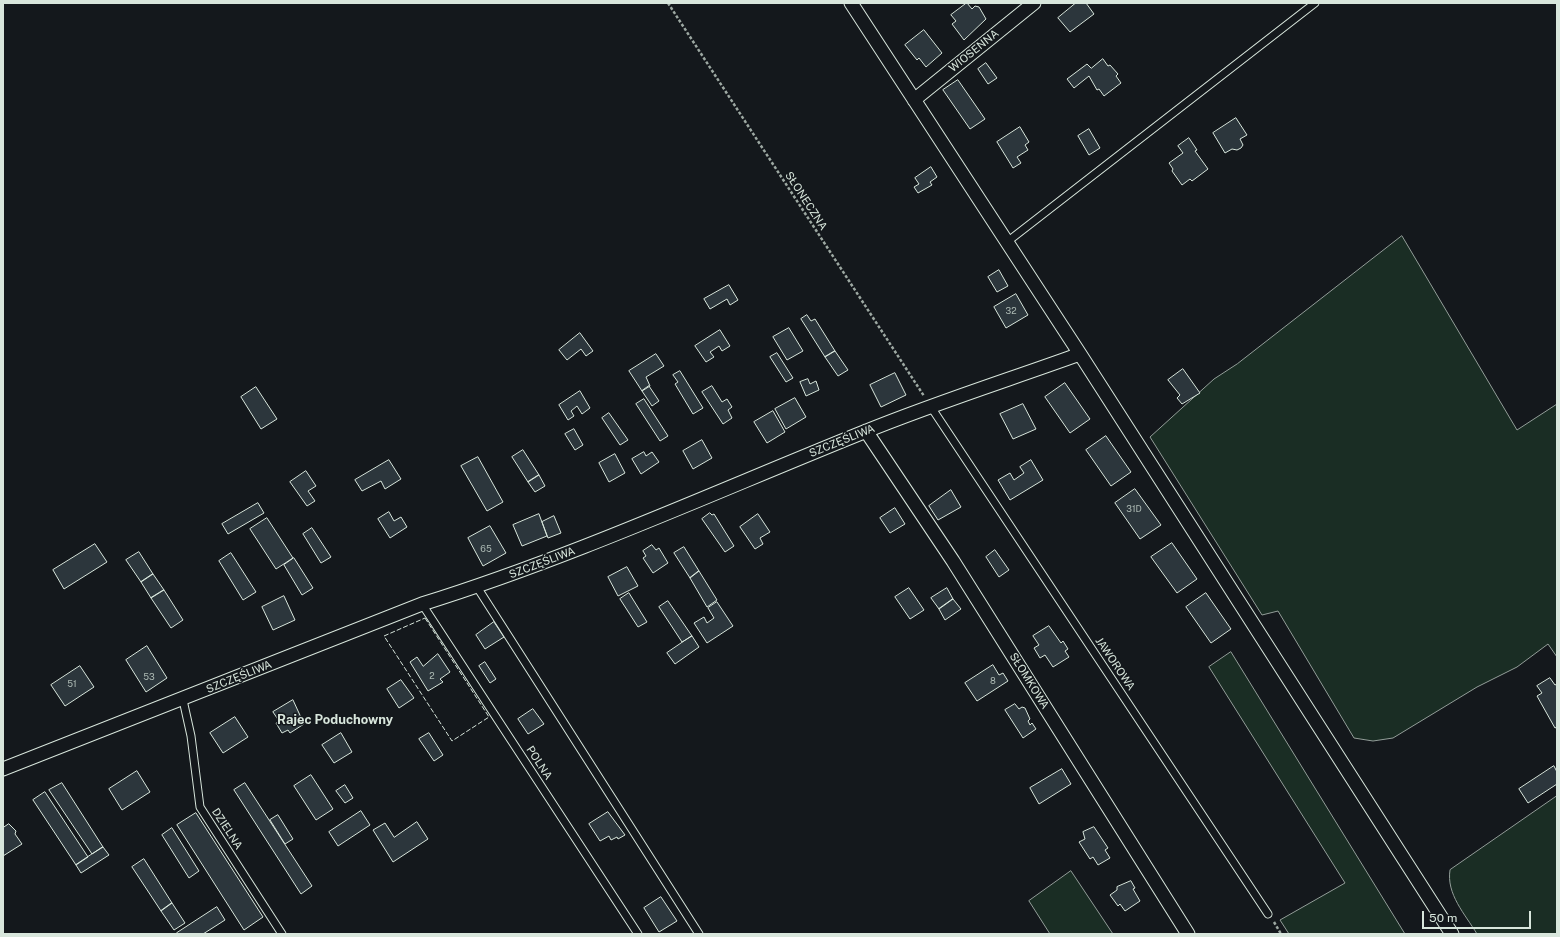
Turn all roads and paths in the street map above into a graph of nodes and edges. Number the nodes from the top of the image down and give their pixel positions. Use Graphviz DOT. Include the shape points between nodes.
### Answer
graph roads {
  1 [pos="668,3"];
  2 [pos="851,3"];
  3 [pos="1034,3"];
  4 [pos="1315,3"];
  5 [pos="914,100"];
  6 [pos="1007,242"];
  7 [pos="1080,354"];
  8 [pos="931,407"];
  9 [pos="866,431"];
  10 [pos="477,587"];
  11 [pos="422,604"];
  12 [pos="183,700"];
  13 [pos="3,770"];
  14 [pos="1268,914"];
  15 [pos="282,934"];
  16 [pos="638,934"];
  17 [pos="699,934"];
  18 [pos="1188,934"];
  19 [pos="1281,934"];
  20 [pos="1452,934"];
  1 -- 8 [label="path, SŁONECZNA"];
  2 -- 5 [label="street"];
  3 -- 5 [label="street, WIOSENNA"];
  4 -- 6 [label="lane"];
  5 -- 6 [label="street"];
  6 -- 7 [label="street"];
  7 -- 8 [label="street, SZCZĘŚLIWA"];
  7 -- 20 [label="street"];
  8 -- 9 [label="street, SZCZĘŚLIWA"];
  8 -- 14 [label="lane, JAWOROWA"];
  9 -- 10 [label="street, SZCZĘŚLIWA" via="561,556"];
  9 -- 18 [label="street, SŁOMKOWA" via="953,561"];
  10 -- 11 [label="street, SZCZĘŚLIWA"];
  10 -- 17 [label="lane"];
  11 -- 12 [label="street, SZCZĘŚLIWA"];
  11 -- 16 [label="lane, POLNA"];
  12 -- 13 [label="street, SZCZĘŚLIWA"];
  12 -- 15 [label="lane, DZIELNA" via="191,736 200,807"];
  14 -- 19 [label="path"];
}
